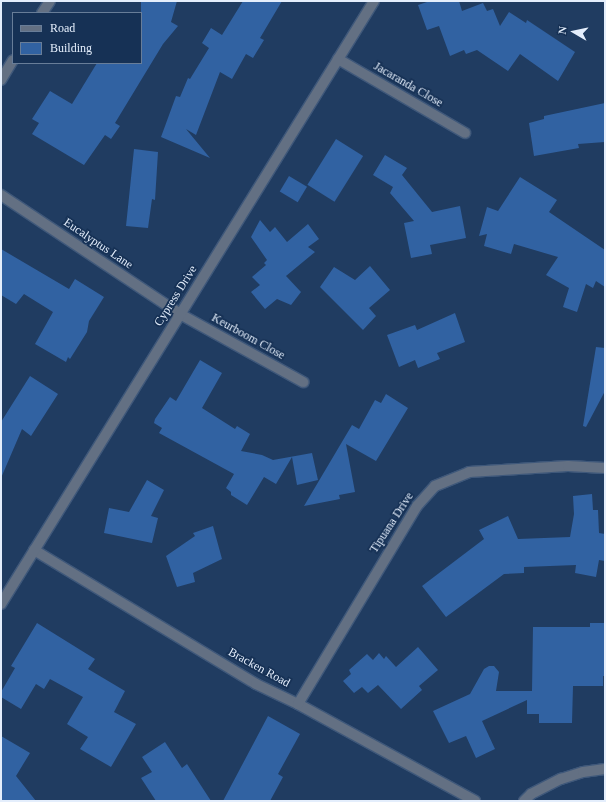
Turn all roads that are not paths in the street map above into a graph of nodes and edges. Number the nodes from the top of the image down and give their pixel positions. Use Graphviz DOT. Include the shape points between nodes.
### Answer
graph roads {
  1 [pos="50,1"];
  2 [pos="374,1"];
  3 [pos="43,12"];
  4 [pos="338,59"];
  5 [pos="12,62"];
  6 [pos="1,80"];
  7 [pos="465,133"];
  8 [pos="1,196"];
  9 [pos="180,314"];
  10 [pos="303,382"];
  11 [pos="605,468"];
  12 [pos="34,550"];
  13 [pos="1,604"];
  14 [pos="298,704"];
  15 [pos="605,769"];
  16 [pos="475,801"];
  17 [pos="524,801"];
  1 -- 3 [label="street"];
  2 -- 4 [label="street, Cypress Drive"];
  4 -- 7 [label="street, Jacaranda Close"];
  4 -- 9 [label="street, Cypress Drive"];
  5 -- 6 [label="street"];
  8 -- 9 [label="street, Eucalyptus Lane"];
  9 -- 10 [label="street, Keurboom Close"];
  9 -- 12 [label="street, Cypress Drive"];
  11 -- 14 [label="street, Tipuana Drive" via="568,466 469,472 435,486 417,506"];
  12 -- 13 [label="street, Cypress Drive"];
  12 -- 14 [label="street, Bracken Road" via="256,684"];
  14 -- 16 [label="street, Bracken Road"];
  15 -- 17 [label="street" via="561,779"];
}
